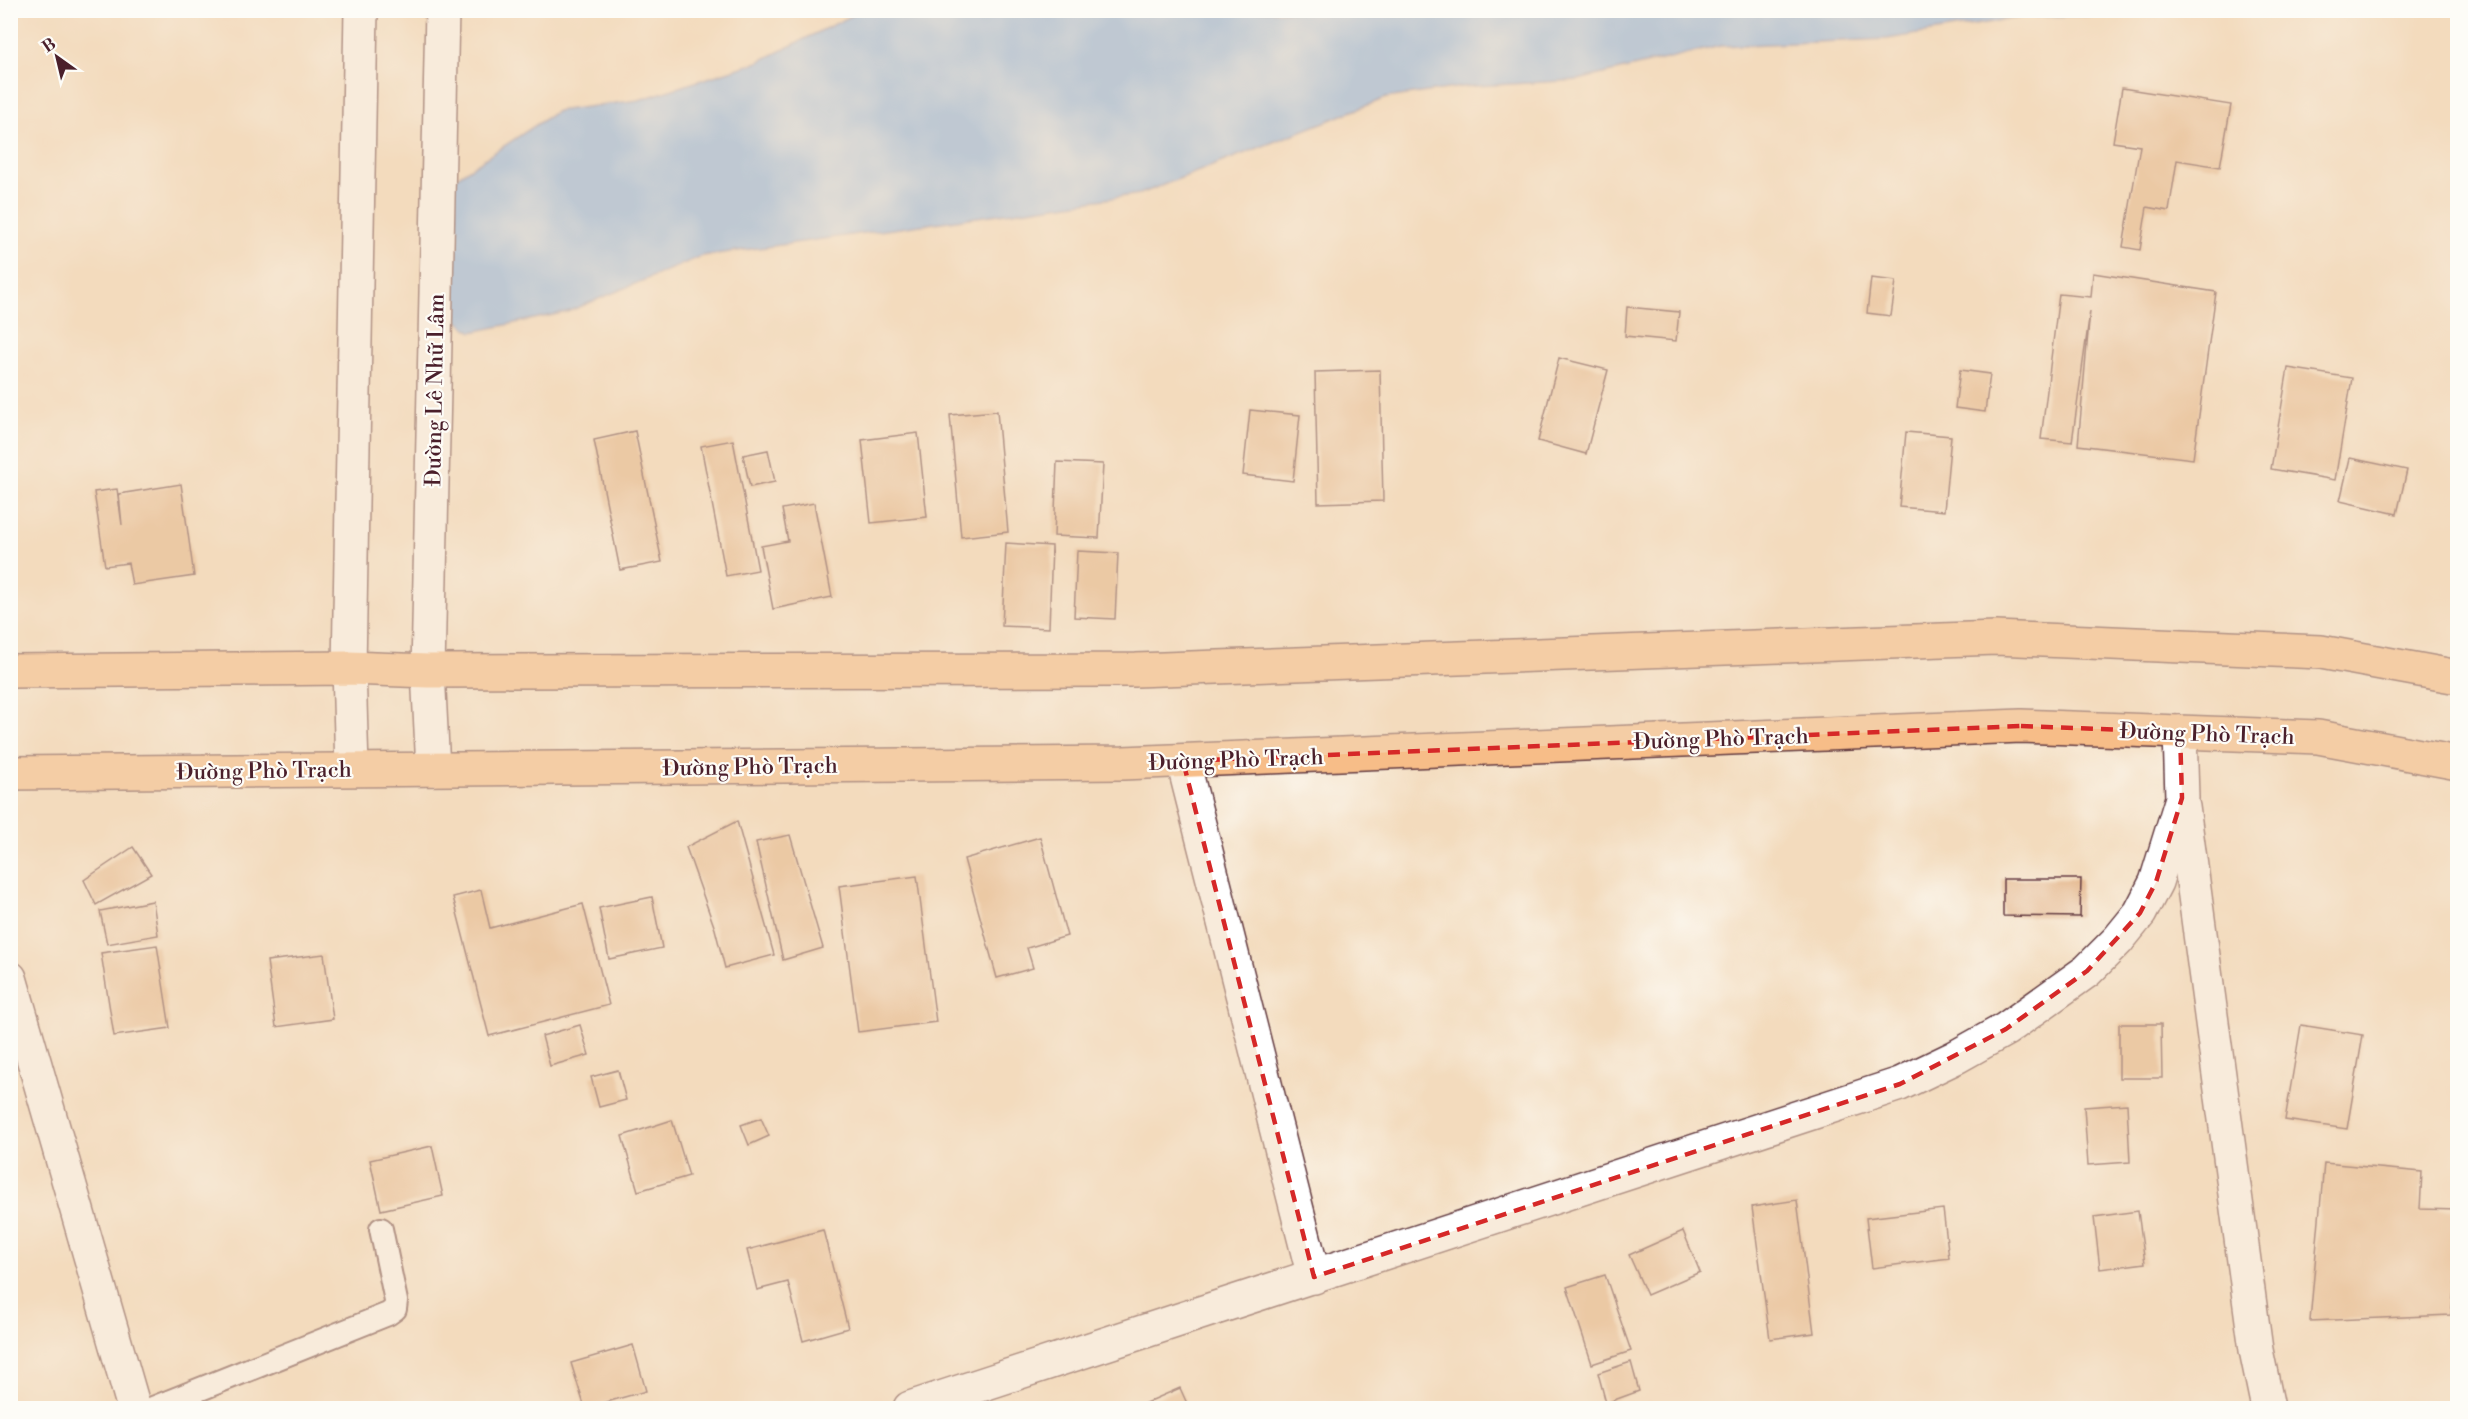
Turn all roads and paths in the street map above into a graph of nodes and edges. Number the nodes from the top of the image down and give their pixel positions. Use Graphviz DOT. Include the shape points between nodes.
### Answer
graph roads {
  1 [pos="361,10"];
  2 [pos="442,10"];
  3 [pos="350,668"];
  4 [pos="10,671"];
  5 [pos="428,671"];
  6 [pos="2457,677"];
  7 [pos="2180,732"];
  8 [pos="1183,761"];
  9 [pos="2457,763"];
  10 [pos="352,769"];
  11 [pos="433,770"];
  12 [pos="10,773"];
  13 [pos="2182,798"];
  14 [pos="10,978"];
  15 [pos="381,1229"];
  16 [pos="1314,1277"];
  17 [pos="134,1408"];
  18 [pos="153,1408"];
  19 [pos="910,1408"];
  20 [pos="2268,1408"];
  1 -- 3 [label="street"];
  2 -- 5 [label="street, Đường Lê Nhữ Lâm"];
  3 -- 4 [label="highway"];
  3 -- 5 [label="highway"];
  3 -- 10 [label="street"];
  5 -- 6 [label="highway" via="1136,670 1996,638 2321,652"];
  5 -- 11 [label="street, Đường Lê Nhữ Lâm"];
  7 -- 8 [label="highway, Đường Phò Trạch" via="2021,726"];
  7 -- 9 [label="highway, Đường Phò Trạch" via="2318,737"];
  7 -- 13 [label="street"];
  8 -- 11 [label="highway, Đường Phò Trạch"];
  8 -- 16 [label="street"];
  10 -- 11 [label="highway, Đường Phò Trạch"];
  10 -- 12 [label="highway, Đường Phò Trạch"];
  13 -- 16 [label="street" via="2156,882 2140,913 2118,940 2087,971 2006,1029 1956,1057 1900,1084"];
  13 -- 20 [label="street" via="2256,1350"];
  14 -- 17 [label="street"];
  15 -- 18 [label="lane" via="396,1301 388,1314"];
  16 -- 19 [label="street"];
}
